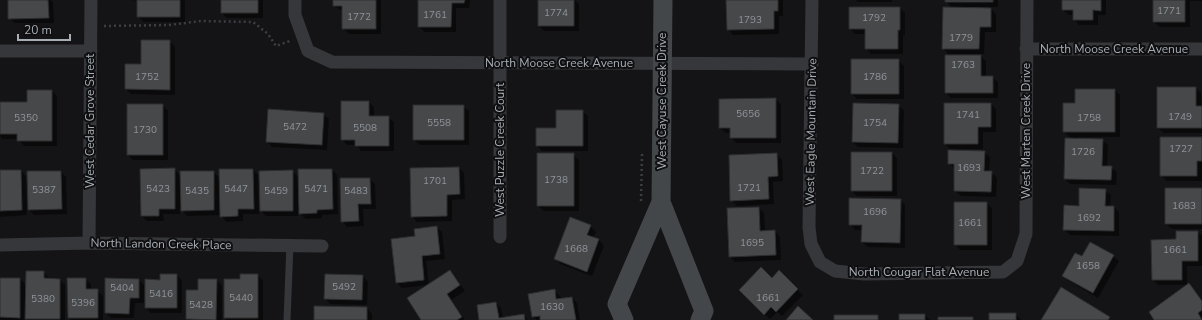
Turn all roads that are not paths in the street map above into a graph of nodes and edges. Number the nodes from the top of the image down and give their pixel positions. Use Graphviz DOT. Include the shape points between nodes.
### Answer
graph roads {
  1 [pos="91,0"];
  2 [pos="295,0"];
  3 [pos="500,0"];
  4 [pos="663,0"];
  5 [pos="812,0"];
  6 [pos="1027,0"];
  7 [pos="1026,49"];
  8 [pos="1202,49"];
  9 [pos="0,51"];
  10 [pos="91,51"];
  11 [pos="500,63"];
  12 [pos="662,63"];
  13 [pos="812,64"];
  14 [pos="662,202"];
  15 [pos="500,237"];
  16 [pos="89,243"];
  17 [pos="0,245"];
  18 [pos="290,246"];
  19 [pos="322,246"];
  20 [pos="1017,261"];
  21 [pos="820,262"];
  22 [pos="287,320"];
  23 [pos="624,320"];
  24 [pos="700,320"];
  1 -- 10 [label="street, West Cedar Grove Street"];
  2 -- 11 [label="street, North Moose Creek Avenue" via="296,15 308,50 332,62"];
  3 -- 11 [label="street, West Puzzle Creek Court"];
  4 -- 12 [label="street, West Cayuse Creek Drive"];
  5 -- 13 [label="street, West Eagle Mountain Drive"];
  6 -- 7 [label="street, West Marten Creek Drive"];
  7 -- 8 [label="street, North Moose Creek Avenue"];
  7 -- 20 [label="street, West Marten Creek Drive" via="1026,234"];
  9 -- 10 [label="street"];
  10 -- 16 [label="street, West Cedar Grove Street"];
  11 -- 12 [label="street, North Moose Creek Avenue"];
  11 -- 15 [label="street, West Puzzle Creek Court"];
  12 -- 13 [label="street, North Moose Creek Avenue"];
  12 -- 14 [label="street, West Cayuse Creek Drive"];
  13 -- 21 [label="street, West Eagle Mountain Drive" via="809,227 811,244"];
  14 -- 23 [label="street, West Cayuse Creek Drive" via="617,304"];
  14 -- 24 [label="street, West Cayuse Creek Drive" via="704,311"];
  16 -- 17 [label="street, North Landon Creek Place"];
  16 -- 18 [label="street, North Landon Creek Place"];
  18 -- 19 [label="street, North Landon Creek Place"];
  18 -- 22 [label="lane"];
  20 -- 21 [label="street, North Cougar Flat Avenue" via="1003,272 864,274 835,271"];
}
